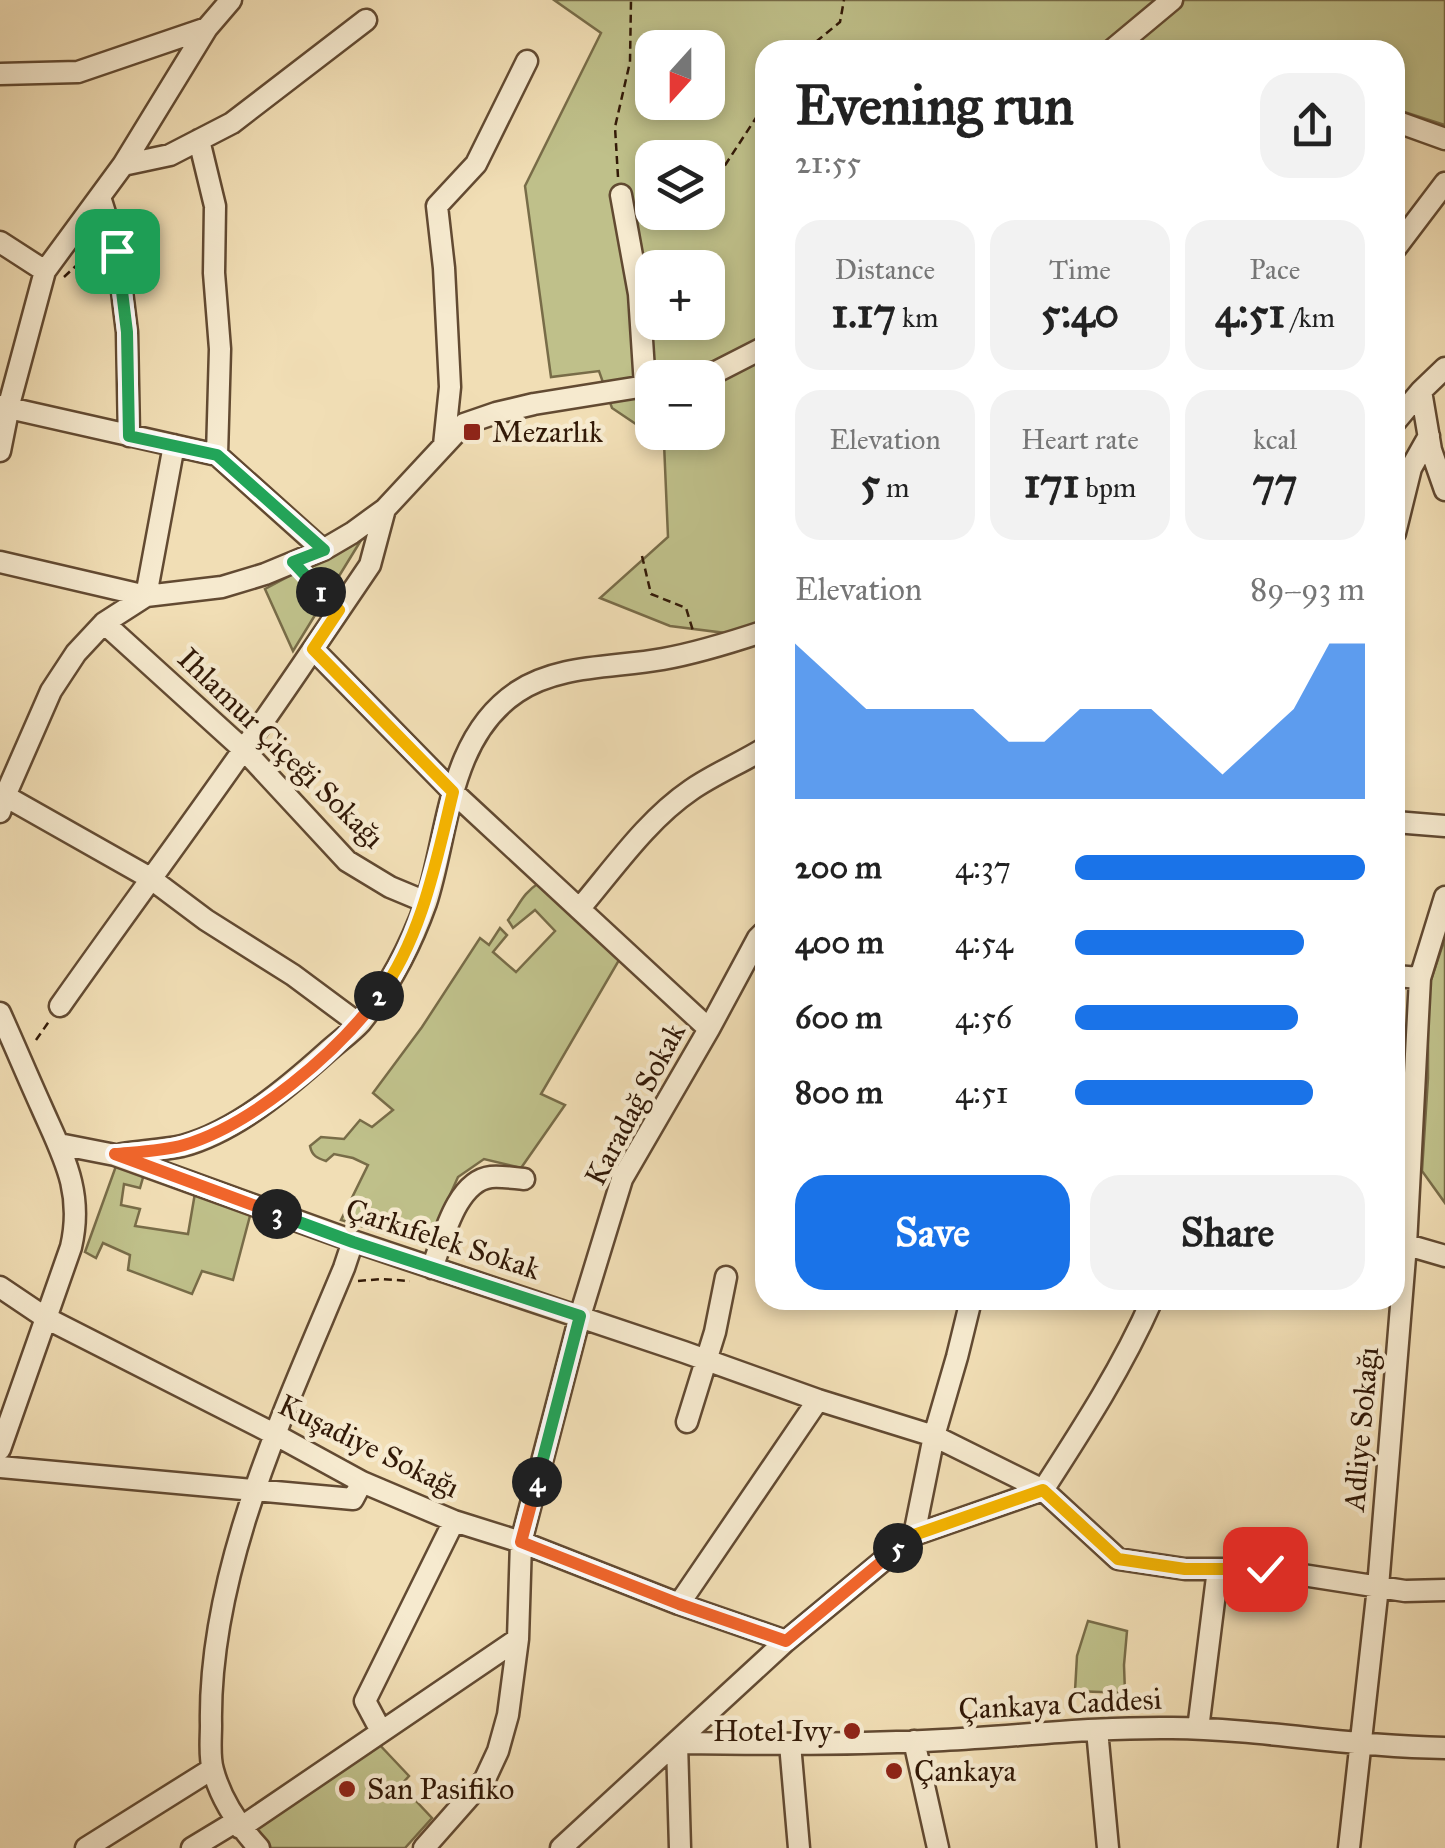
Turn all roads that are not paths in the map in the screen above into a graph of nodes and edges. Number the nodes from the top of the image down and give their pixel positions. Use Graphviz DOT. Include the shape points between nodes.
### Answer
graph roads {
  1 [pos="231,0"];
  2 [pos="1172,0"];
  3 [pos="366,20"];
  4 [pos="207,28"];
  5 [pos="1124,40"];
  6 [pos="527,62"];
  7 [pos="0,74"];
  8 [pos="1405,124"];
  9 [pos="1445,139"];
  10 [pos="199,140"];
  11 [pos="123,165"];
  12 [pos="1445,183"];
  13 [pos="621,195"];
  14 [pos="100,196"];
  15 [pos="1405,236"];
  16 [pos="0,242"];
  17 [pos="44,277"];
  18 [pos="755,351"];
  19 [pos="646,360"];
  20 [pos="725,367"];
  21 [pos="1445,368"];
  22 [pos="635,388"];
  23 [pos="1422,391"];
  24 [pos="4,408"];
  25 [pos="1405,411"];
  26 [pos="129,436"];
  27 [pos="1429,436"];
  28 [pos="444,445"];
  29 [pos="174,446"];
  30 [pos="0,452"];
  31 [pos="217,455"];
  32 [pos="1445,490"];
  33 [pos="1405,492"];
  34 [pos="385,509"];
  35 [pos="324,550"];
  36 [pos="0,562"];
  37 [pos="146,596"];
  38 [pos="104,623"];
  39 [pos="755,634"];
  40 [pos="313,649"];
  41 [pos="245,751"];
  42 [pos="755,753"];
  43 [pos="453,792"];
  44 [pos="2,804"];
  45 [pos="1405,823"];
  46 [pos="1445,826"];
  47 [pos="150,878"];
  48 [pos="1445,897"];
  49 [pos="426,902"];
  50 [pos="580,908"];
  51 [pos="755,944"];
  52 [pos="1405,977"];
  53 [pos="1420,978"];
  54 [pos="60,1006"];
  55 [pos="0,1013"];
  56 [pos="358,1024"];
  57 [pos="710,1029"];
  58 [pos="36,1040"];
  59 [pos="12,1055"];
  60 [pos="59,1144"];
  61 [pos="115,1154"];
  62 [pos="524,1179"];
  63 [pos="1405,1187"];
  64 [pos="353,1242"];
  65 [pos="1405,1244"];
  66 [pos="1445,1256"];
  67 [pos="432,1268"];
  68 [pos="726,1277"];
  69 [pos="0,1286"];
  70 [pos="968,1310"];
  71 [pos="1148,1310"];
  72 [pos="1397,1310"];
  73 [pos="580,1316"];
  74 [pos="46,1318"];
  75 [pos="707,1360"];
  76 [pos="818,1400"];
  77 [pos="687,1422"];
  78 [pos="276,1434"];
  79 [pos="934,1436"];
  80 [pos="0,1448"];
  81 [pos="0,1467"];
  82 [pos="362,1482"];
  83 [pos="254,1490"];
  84 [pos="1043,1490"];
  85 [pos="454,1521"];
  86 [pos="914,1535"];
  87 [pos="521,1542"];
  88 [pos="1218,1569"];
  89 [pos="1378,1587"];
  90 [pos="1445,1590"];
  91 [pos="679,1604"];
  92 [pos="518,1640"];
  93 [pos="786,1641"];
  94 [pos="1198,1729"];
  95 [pos="1098,1730"];
  96 [pos="382,1731"];
  97 [pos="914,1741"];
  98 [pos="677,1744"];
  99 [pos="790,1744"];
  100 [pos="1360,1745"];
  101 [pos="1445,1748"];
  102 [pos="212,1768"];
  103 [pos="238,1825"];
  104 [pos="86,1848"];
  105 [pos="192,1848"];
  106 [pos="258,1848"];
  107 [pos="424,1848"];
  108 [pos="562,1848"];
  109 [pos="680,1848"];
  110 [pos="799,1848"];
  111 [pos="938,1848"];
  112 [pos="1108,1848"];
  113 [pos="1349,1848"];
  1 -- 4 [label="street"];
  2 -- 5 [label="street"];
  3 -- 10 [label="street" via="232,123"];
  4 -- 7 [label="street" via="78,72"];
  4 -- 11 [label="street"];
  6 -- 28 [label="street" via="476,164 438,206 450,388"];
  8 -- 9 [label="street"];
  10 -- 11 [label="street" via="170,155"];
  10 -- 31 [label="street" via="215,206"];
  11 -- 14 [label="street"];
  12 -- 15 [label="street"];
  13 -- 19 [label="street"];
  14 -- 17 [label="street"];
  14 -- 26 [label="street" via="117,251 127,332"];
  16 -- 17 [label="street"];
  17 -- 24 [label="street"];
  18 -- 20 [label="street"];
  21 -- 23 [label="street"];
  22 -- 28 [label="street" via="496,413 464,424"];
  23 -- 25 [label="street"];
  23 -- 27 [label="street"];
  24 -- 26 [label="street"];
  24 -- 30 [label="street"];
  26 -- 29 [label="street"];
  27 -- 32 [label="street"];
  27 -- 33 [label="street"];
  28 -- 34 [label="street"];
  29 -- 31 [label="street"];
  29 -- 37 [label="street"];
  31 -- 35 [label="street"];
  34 -- 35 [label="street"];
  34 -- 40 [label="street" via="370,565"];
  35 -- 37 [label="street" via="222,587"];
  36 -- 37 [label="street"];
  37 -- 38 [label="street"];
  38 -- 41 [label="street, Ihlamur Çiçeği Sokağı"];
  38 -- 44 [label="street" via="51,691"];
  39 -- 43 [label="street" via="666,658 538,680 500,706 478,734"];
  40 -- 41 [label="street"];
  40 -- 43 [label="street"];
  41 -- 47 [label="street"];
  41 -- 49 [label="street, Ihlamur Çiçeği Sokağı" via="347,861"];
  42 -- 50 [label="street" via="674,802"];
  43 -- 49 [label="street"];
  43 -- 50 [label="street"];
  44 -- 47 [label="street"];
  45 -- 46 [label="street"];
  47 -- 54 [label="street"];
  47 -- 56 [label="street"];
  48 -- 53 [label="street, Adliye Sokağı"];
  49 -- 56 [label="street" via="388,984"];
  50 -- 57 [label="street"];
  51 -- 57 [label="street, Karadağ Sokak"];
  52 -- 53 [label="street"];
  53 -- 63 [label="street, Adliye Sokağı"];
  55 -- 59 [label="street"];
  56 -- 61 [label="street" via="234,1124 183,1146"];
  57 -- 73 [label="street, Karadağ Sokak" via="622,1180"];
  58 -- 59 [label="street"];
  59 -- 60 [label="street"];
  60 -- 61 [label="street, Çarkıfelek Sokak"];
  60 -- 74 [label="street" via="76,1222"];
  61 -- 64 [label="street, Çarkıfelek Sokak"];
  62 -- 67 [label="street" via="474,1182 457,1204"];
  64 -- 67 [label="street, Çarkıfelek Sokak"];
  64 -- 78 [label="street"];
  65 -- 66 [label="street"];
  67 -- 73 [label="street, Çarkıfelek Sokak"];
  68 -- 75 [label="street"];
  69 -- 74 [label="street, Kuşadiye Sokağı"];
  70 -- 79 [label="street"];
  71 -- 84 [label="street" via="1103,1398"];
  72 -- 89 [label="street, Adliye Sokağı"];
  73 -- 75 [label="street, Çarkıfelek Sokak"];
  73 -- 87 [label="street, Karadağ Sokak"];
  74 -- 78 [label="street, Kuşadiye Sokağı"];
  74 -- 80 [label="street"];
  75 -- 76 [label="street, Çarkıfelek Sokak"];
  75 -- 77 [label="street"];
  76 -- 79 [label="street, Çarkıfelek Sokak"];
  76 -- 91 [label="street"];
  78 -- 82 [label="street, Kuşadiye Sokağı"];
  78 -- 83 [label="street"];
  79 -- 84 [label="street, Çarkıfelek Sokak"];
  79 -- 86 [label="street"];
  81 -- 83 [label="street"];
  82 -- 83 [label="street" via="353,1499"];
  82 -- 85 [label="street, Kuşadiye Sokağı"];
  83 -- 102 [label="street" via="220,1611 210,1697"];
  84 -- 86 [label="street"];
  84 -- 88 [label="street, Çarkıfelek Sokak" via="1118,1559"];
  85 -- 87 [label="street, Kuşadiye Sokağı"];
  85 -- 96 [label="street" via="366,1701"];
  86 -- 93 [label="street"];
  87 -- 91 [label="street, Kuşadiye Sokağı"];
  87 -- 92 [label="street, Karadağ Sokak"];
  88 -- 89 [label="street, Çarkıfelek Sokak" via="1265,1569"];
  88 -- 94 [label="street"];
  89 -- 90 [label="street, Çarkıfelek Sokak"];
  89 -- 100 [label="street, Adliye Sokağı"];
  91 -- 93 [label="street, Kuşadiye Sokağı"];
  92 -- 96 [label="street"];
  92 -- 107 [label="street, Karadağ Sokak" via="508,1715 485,1780"];
  93 -- 98 [label="street"];
  94 -- 95 [label="street, Çankaya Caddesi"];
  94 -- 100 [label="street, Çankaya Caddesi"];
  95 -- 97 [label="street, Çankaya Caddesi"];
  95 -- 112 [label="street"];
  96 -- 103 [label="street"];
  97 -- 99 [label="street, Çankaya Caddesi"];
  97 -- 111 [label="street"];
  98 -- 99 [label="street, Çankaya Caddesi"];
  98 -- 108 [label="street"];
  98 -- 109 [label="street"];
  99 -- 110 [label="street"];
  100 -- 101 [label="street, Çankaya Caddesi"];
  100 -- 113 [label="street, Adliye Sokağı"];
  102 -- 103 [label="street"];
  102 -- 104 [label="street"];
  103 -- 105 [label="street"];
  103 -- 106 [label="street"];
}
